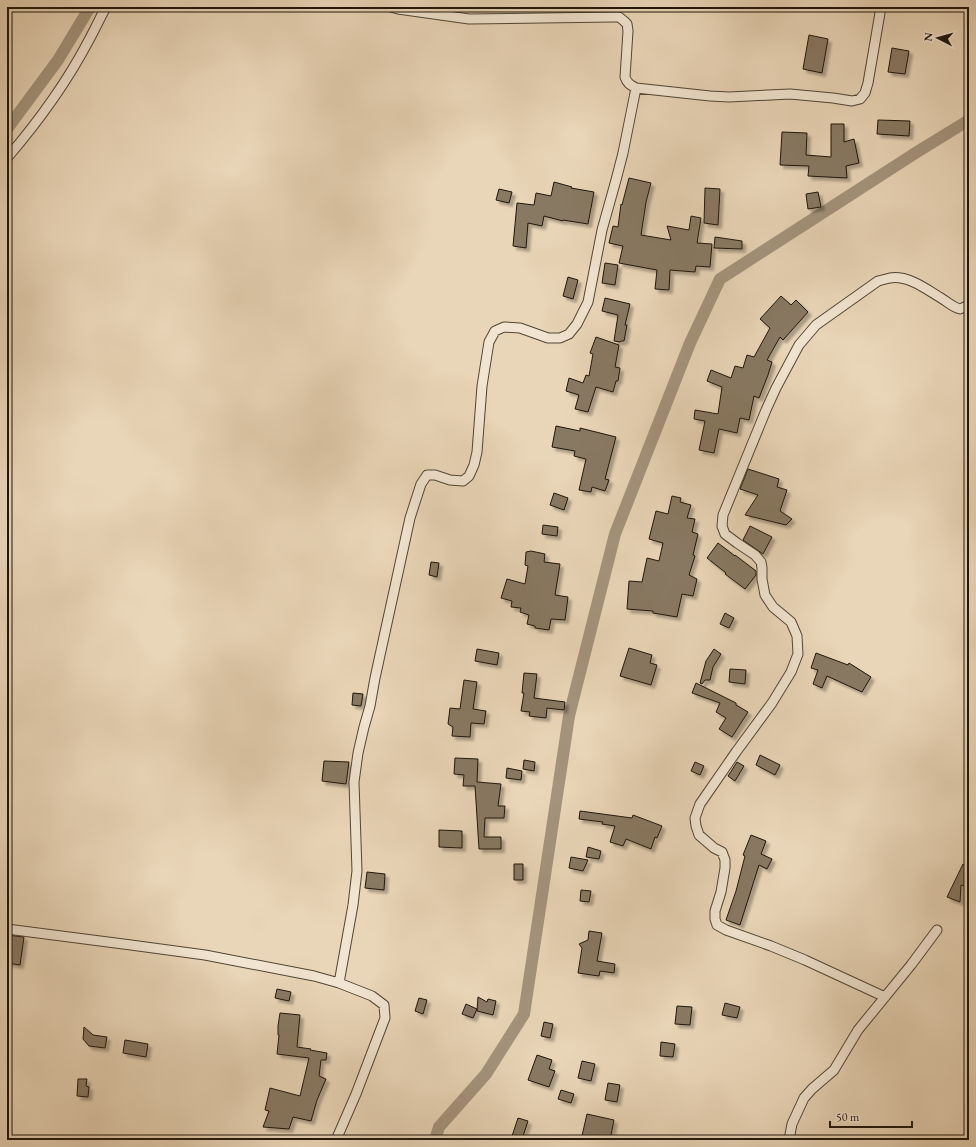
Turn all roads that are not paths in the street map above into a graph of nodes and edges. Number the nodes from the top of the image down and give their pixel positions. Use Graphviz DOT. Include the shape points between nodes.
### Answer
graph roads {
  1 [pos="106,7"];
  2 [pos="391,7"];
  3 [pos="881,7"];
  4 [pos="636,88"];
  5 [pos="7,158"];
  6 [pos="969,305"];
  7 [pos="7,929"];
  8 [pos="937,930"];
  9 [pos="339,983"];
  10 [pos="884,997"];
  11 [pos="336,1140"];
  12 [pos="789,1140"];
  1 -- 5 [label="street" via="68,77"];
  2 -- 4 [label="street" via="470,19 619,18 627,24 628,31 625,77 630,86"];
  3 -- 4 [label="street" via="868,83 860,99 790,94 730,97"];
  4 -- 9 [label="street" via="618,173 602,230 588,302 577,324 569,334 560,338 548,338 520,328 504,327 495,331 489,342 482,386 477,452 469,476 463,481 427,475 421,484 410,518 358,753 354,782 357,871"];
  6 -- 10 [label="street" via="960,309 952,307 909,280 898,277 878,281 816,324 799,345 776,388 723,515 722,526 725,534 761,562 765,595 773,607 791,622 797,636 798,654 772,703 700,804 695,818 699,834 722,852 725,860 715,919 718,925 726,930 839,975"];
  7 -- 9 [label="street" via="220,958"];
  8 -- 10 [label="street"];
  9 -- 11 [label="street" via="372,996 384,1005 385,1018"];
  10 -- 12 [label="street" via="858,1030 834,1070 804,1098 792,1124"];
}
